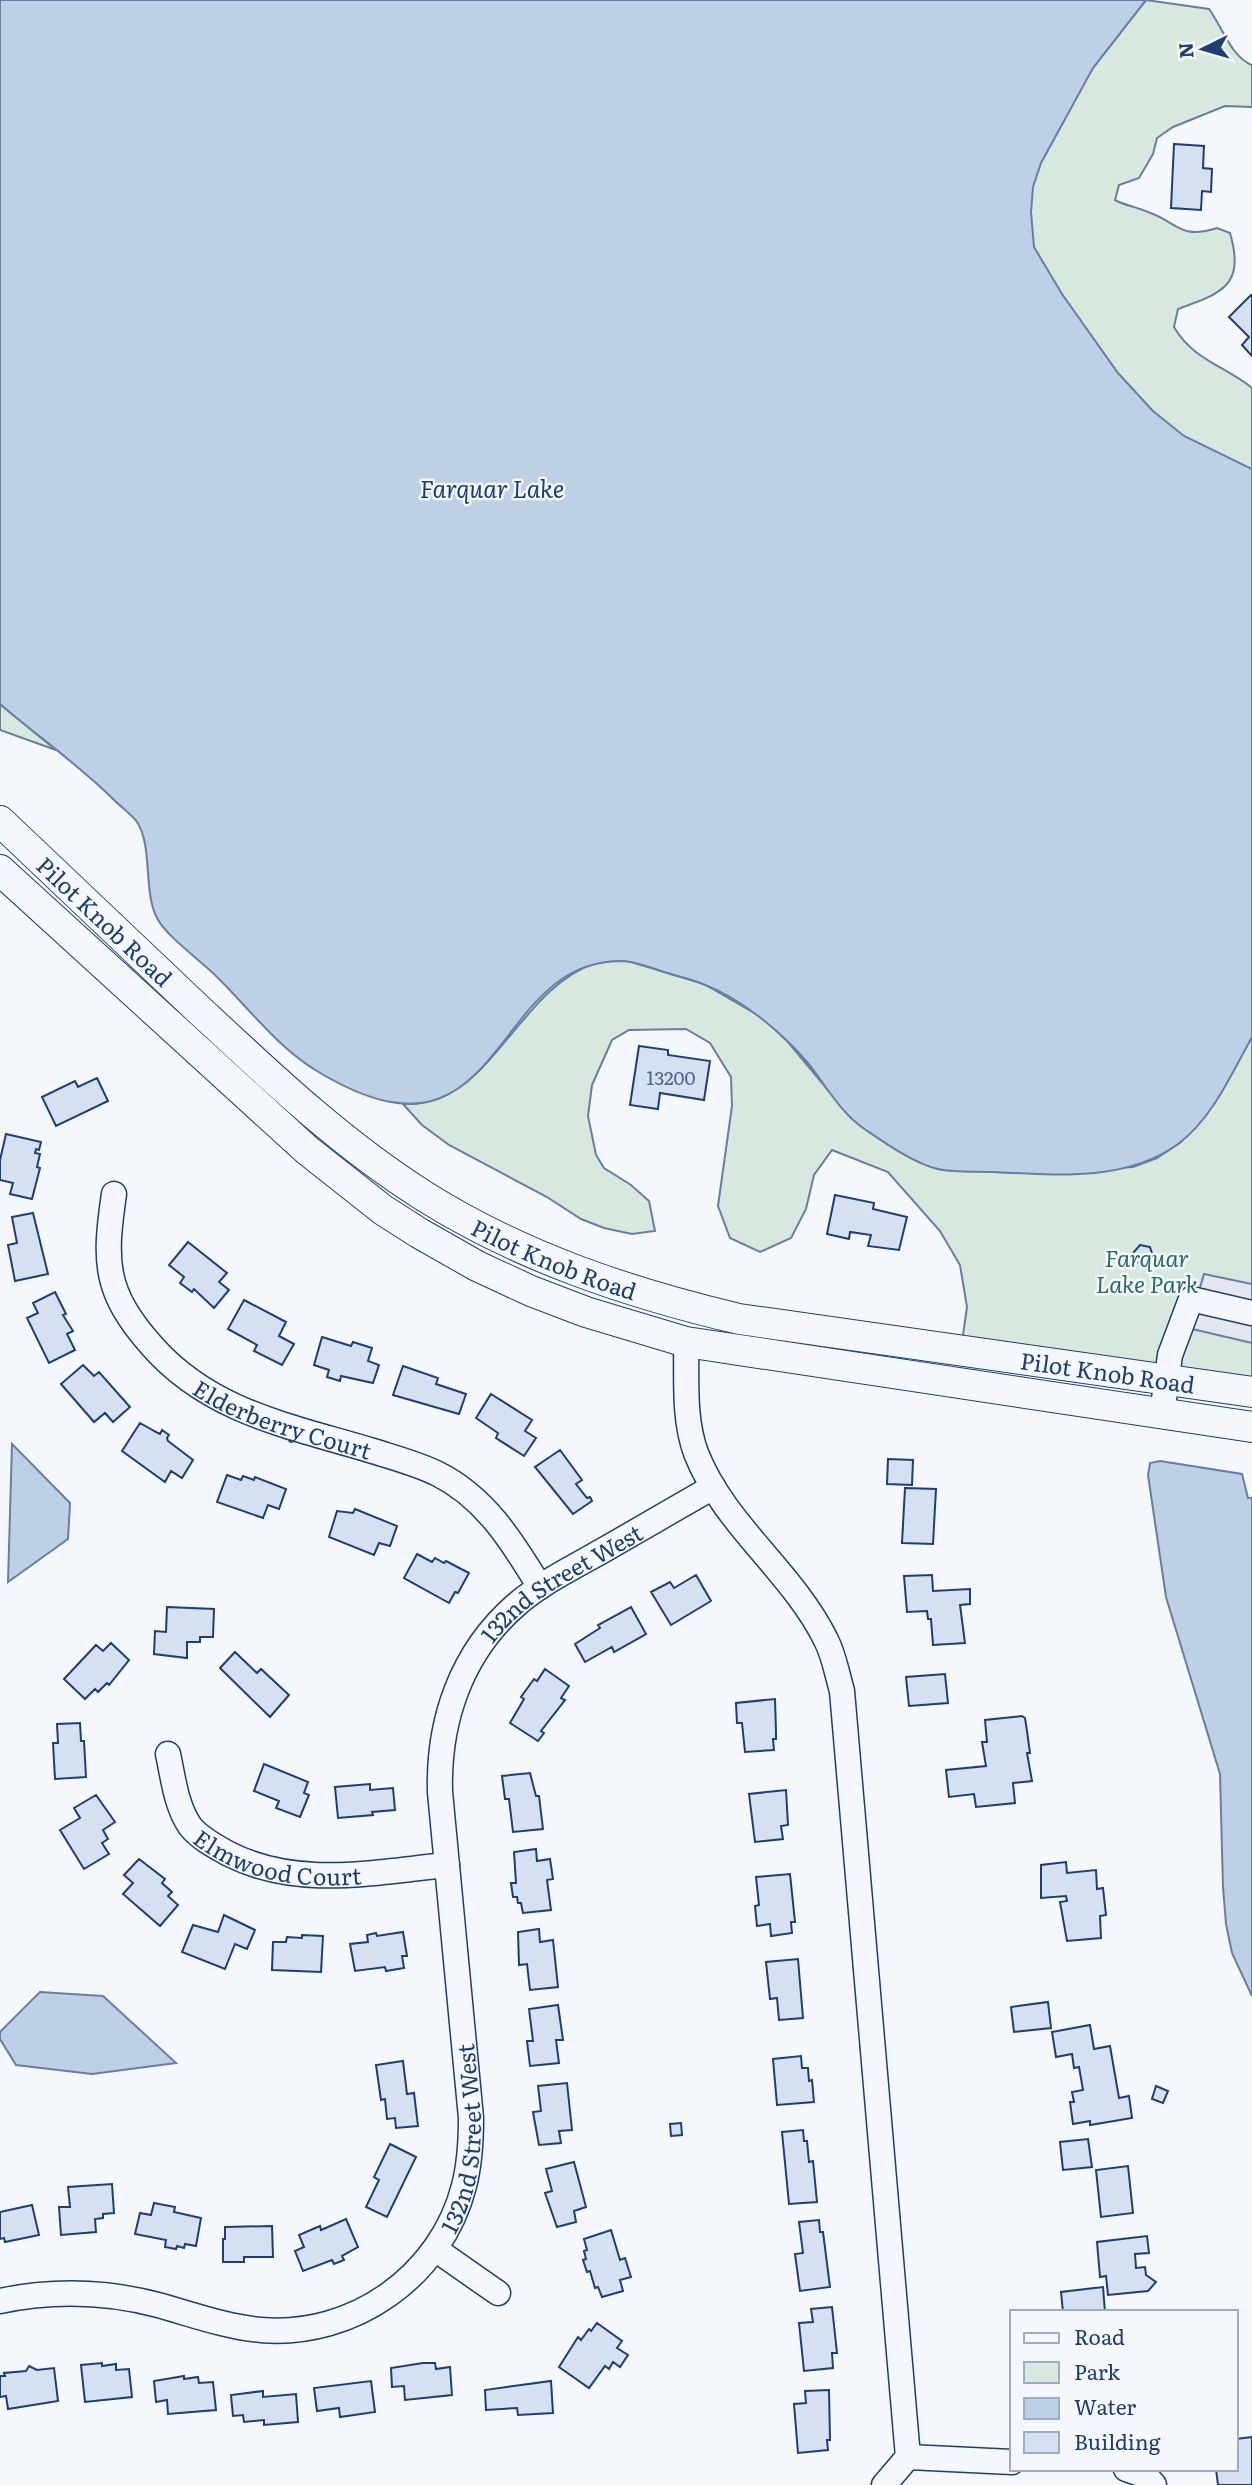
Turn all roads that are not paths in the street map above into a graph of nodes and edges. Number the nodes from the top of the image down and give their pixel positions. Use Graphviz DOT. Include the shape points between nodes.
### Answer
graph roads {
  1 [pos="0,821"];
  2 [pos="0,870"];
  3 [pos="114,1194"];
  4 [pos="684,1306"];
  5 [pos="1252,1313"];
  6 [pos="686,1342"];
  7 [pos="1167,1379"];
  8 [pos="1252,1392"];
  9 [pos="1162,1414"];
  10 [pos="1252,1427"];
  11 [pos="713,1487"];
  12 [pos="540,1587"];
  13 [pos="168,1754"];
  14 [pos="447,1865"];
  15 [pos="435,2249"];
  16 [pos="498,2293"];
  17 [pos="0,2301"];
  18 [pos="908,2457"];
  19 [pos="1010,2462"];
  20 [pos="1132,2471"];
  21 [pos="884,2485"];
  22 [pos="1154,2485"];
  1 -- 4 [label="main road, Pilot Knob Road" via="270,1077 373,1163 426,1198 525,1251"];
  2 -- 6 [label="main road, Pilot Knob Road" via="307,1150 383,1210 477,1266 531,1291"];
  3 -- 12 [label="street, Elderberry Court" via="107,1240 110,1272 119,1300 164,1360 224,1403 439,1475 491,1515"];
  4 -- 6 [label="main road"];
  4 -- 7 [label="main road, Pilot Knob Road" via="739,1319"];
  5 -- 7 [label="street" via="1191,1299 1170,1355"];
  6 -- 9 [label="main road, Pilot Knob Road"];
  6 -- 11 [label="street" via="687,1412 695,1451"];
  7 -- 8 [label="main road, Pilot Knob Road"];
  7 -- 9 [label="street"];
  9 -- 10 [label="main road, Pilot Knob Road"];
  11 -- 12 [label="street, 132nd Street West"];
  11 -- 18 [label="street" via="827,1641 842,1691"];
  12 -- 14 [label="street, 132nd Street West" via="494,1626 450,1703 439,1762"];
  13 -- 14 [label="street, Elmwood Court" via="175,1788 192,1828 244,1862 305,1876"];
  14 -- 15 [label="street, 132nd Street West" via="471,2152 453,2219"];
  15 -- 16 [label="street"];
  15 -- 17 [label="street, 132nd Street West" via="407,2281 372,2306 337,2321 299,2329 261,2330 103,2294 49,2294"];
  18 -- 19 [label="street"];
  18 -- 21 [label="street"];
  20 -- 22 [label="street"];
}
